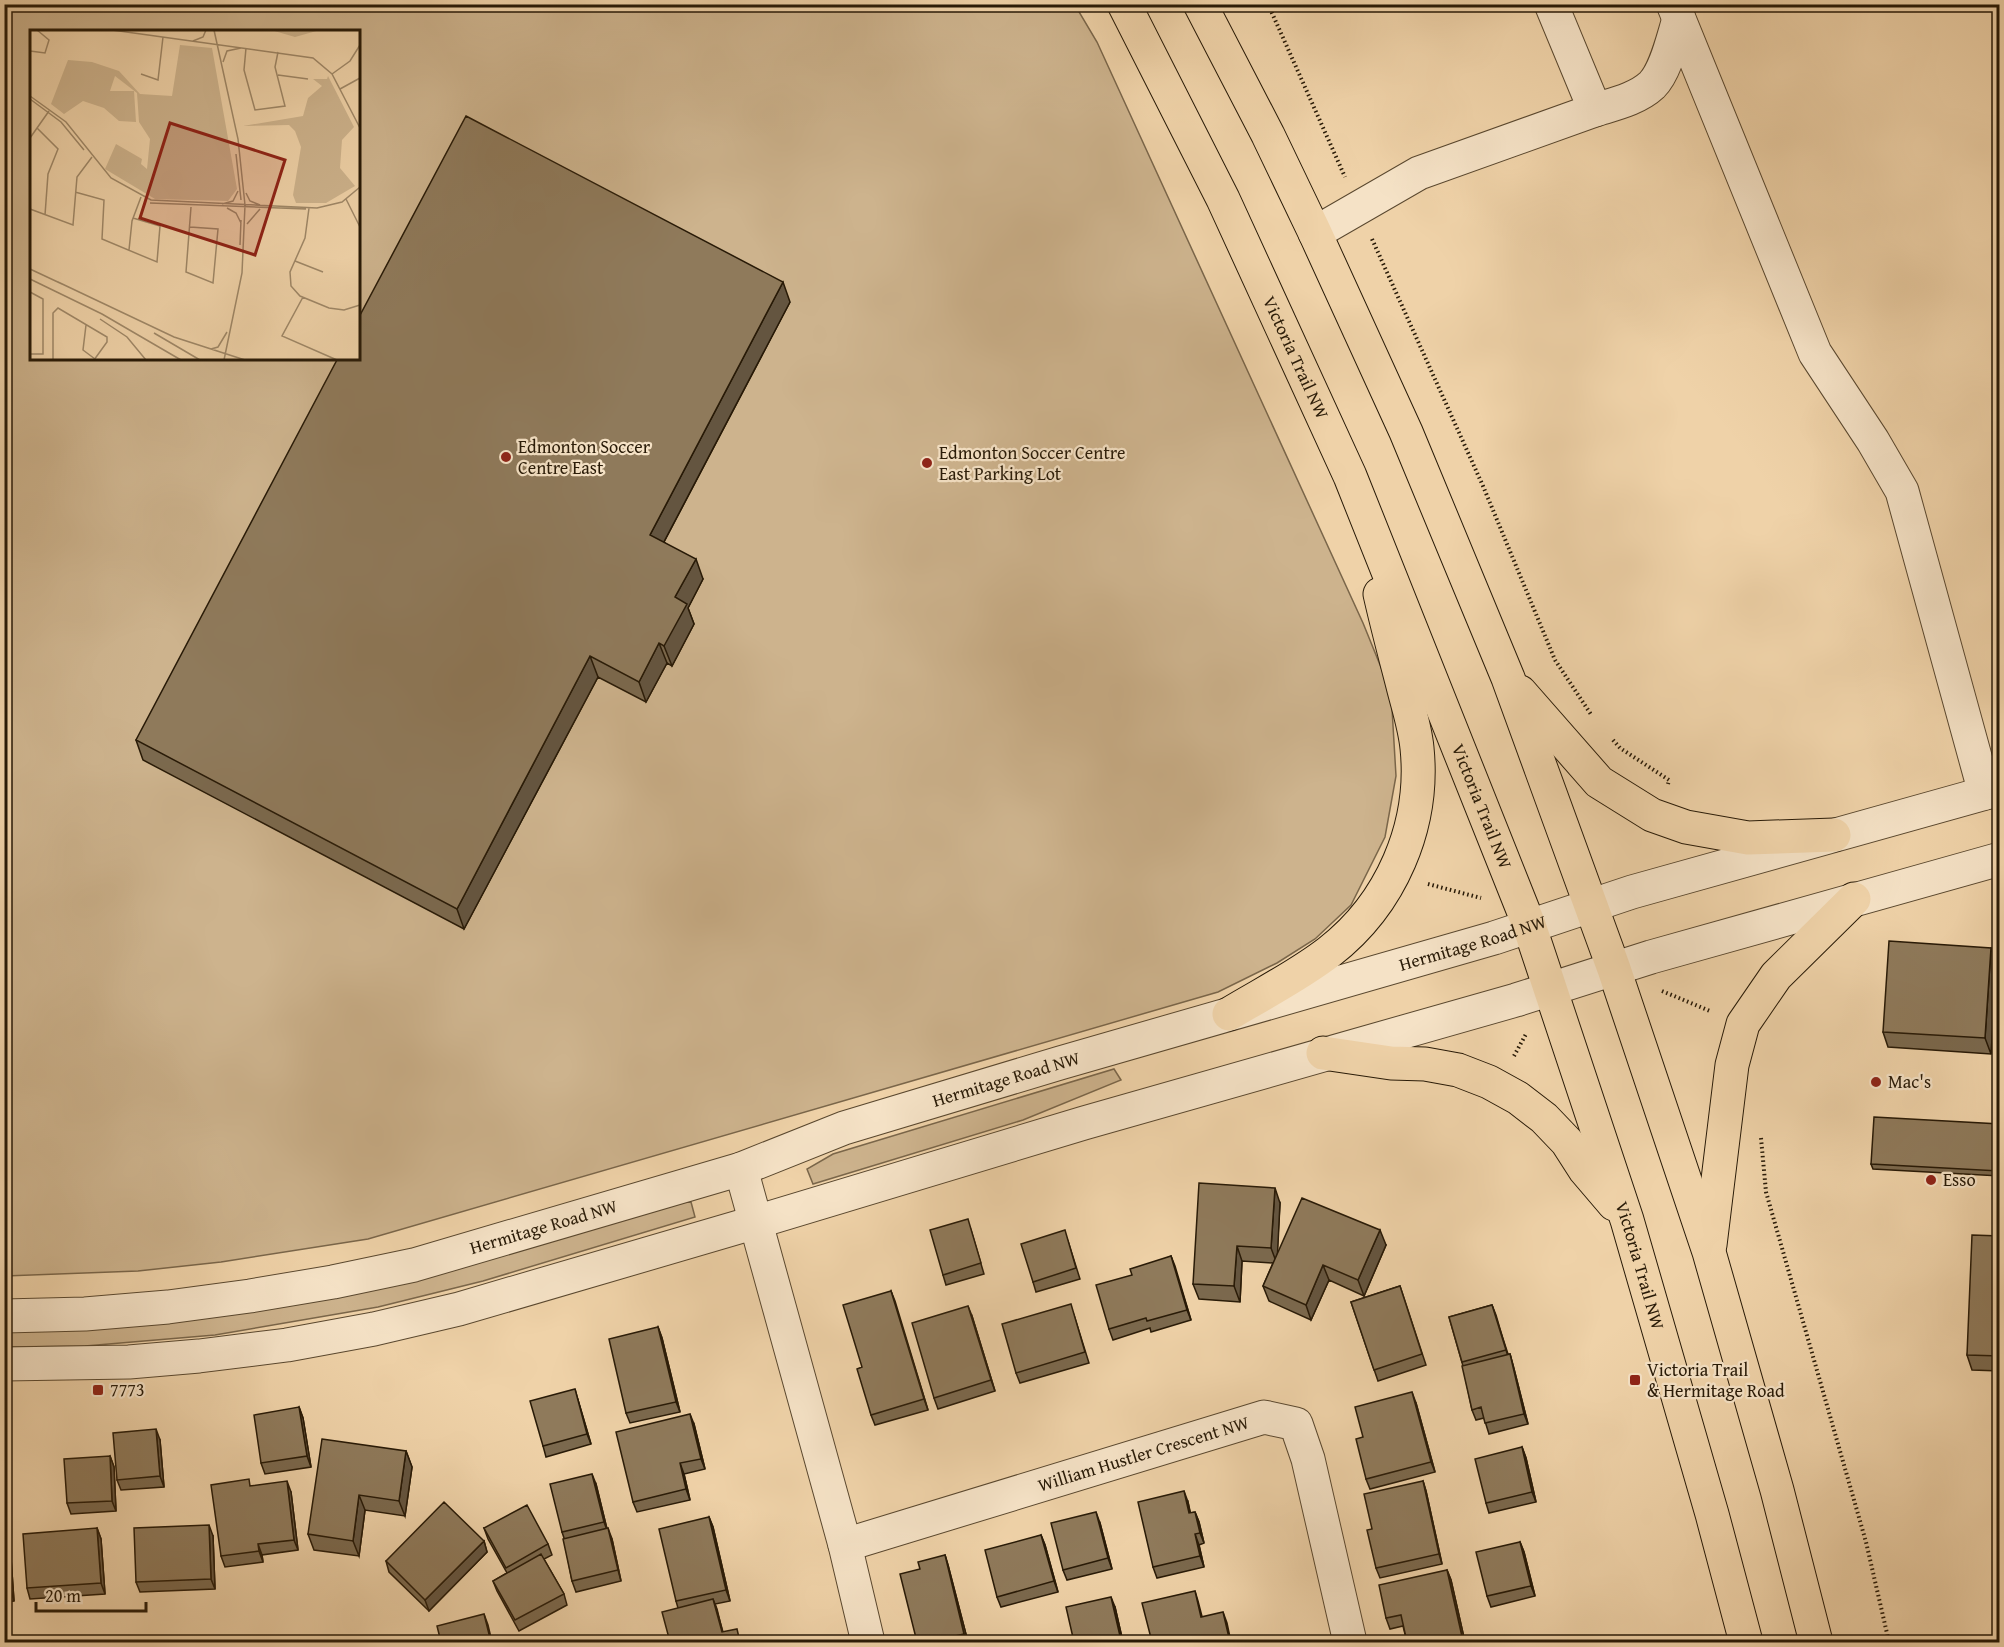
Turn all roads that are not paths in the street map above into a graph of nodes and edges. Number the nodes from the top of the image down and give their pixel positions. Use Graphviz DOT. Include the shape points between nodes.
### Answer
graph roads {
  1 [pos="1124,4"];
  2 [pos="1200,4"];
  3 [pos="1551,4"];
  4 [pos="1676,12"];
  5 [pos="1595,110"];
  6 [pos="1315,233"];
  7 [pos="1350,476"];
  8 [pos="1508,678"];
  9 [pos="1992,791"];
  10 [pos="1834,835"];
  11 [pos="2000,859"];
  12 [pos="1854,899"];
  13 [pos="1592,905"];
  14 [pos="1529,926"];
  15 [pos="1614,969"];
  16 [pos="1551,989"];
  17 [pos="1229,1014"];
  18 [pos="1323,1053"];
  19 [pos="741,1169"];
  20 [pos="1627,1220"];
  21 [pos="756,1222"];
  22 [pos="1709,1252"];
  23 [pos="4,1316"];
  24 [pos="4,1364"];
  25 [pos="845,1545"];
  26 [pos="868,1642"];
  27 [pos="1350,1642"];
  28 [pos="1746,1642"];
  29 [pos="1816,1642"];
  1 -- 7 [label="main road, Victoria Trail NW" via="1223,199"];
  2 -- 6 [label="main road"];
  3 -- 5 [label="street"];
  4 -- 5 [label="street" via="1662,70 1652,85 1632,98"];
  4 -- 9 [label="street" via="1815,353 1902,491"];
  5 -- 6 [label="street" via="1419,173"];
  6 -- 8 [label="main road" via="1406,432"];
  7 -- 14 [label="main road, Victoria Trail NW"];
  7 -- 17 [label="main road" via="1414,737 1418,780 1414,812 1393,874 1376,904 1354,929 1329,952"];
  8 -- 10 [label="main road" via="1599,782 1652,815 1686,827 1748,838"];
  8 -- 13 [label="main road"];
  9 -- 10 [label="street, Hermitage Road NW"];
  10 -- 13 [label="street, Hermitage Road NW"];
  11 -- 12 [label="street"];
  12 -- 15 [label="street"];
  12 -- 22 [label="main road" via="1776,976 1743,1024 1732,1065"];
  13 -- 14 [label="street, Hermitage Road NW"];
  13 -- 15 [label="main road"];
  14 -- 16 [label="main road, Victoria Trail NW"];
  14 -- 17 [label="street, Hermitage Road NW"];
  15 -- 16 [label="street"];
  15 -- 22 [label="main road"];
  16 -- 18 [label="street"];
  16 -- 20 [label="main road, Victoria Trail NW"];
  17 -- 19 [label="street, Hermitage Road NW" via="844,1128"];
  18 -- 20 [label="main road" via="1425,1064 1458,1070 1489,1082 1544,1118"];
  18 -- 21 [label="street"];
  19 -- 21 [label="street"];
  19 -- 23 [label="street, Hermitage Road NW" via="414,1265 333,1282 168,1307"];
  20 -- 28 [label="main road, Victoria Trail NW"];
  21 -- 24 [label="street" via="459,1309 374,1329 199,1356 129,1362"];
  21 -- 25 [label="street"];
  22 -- 29 [label="main road"];
  25 -- 26 [label="street"];
  25 -- 27 [label="street, William Hustler Crescent NW" via="1264,1417 1296,1424 1308,1459"];
}
